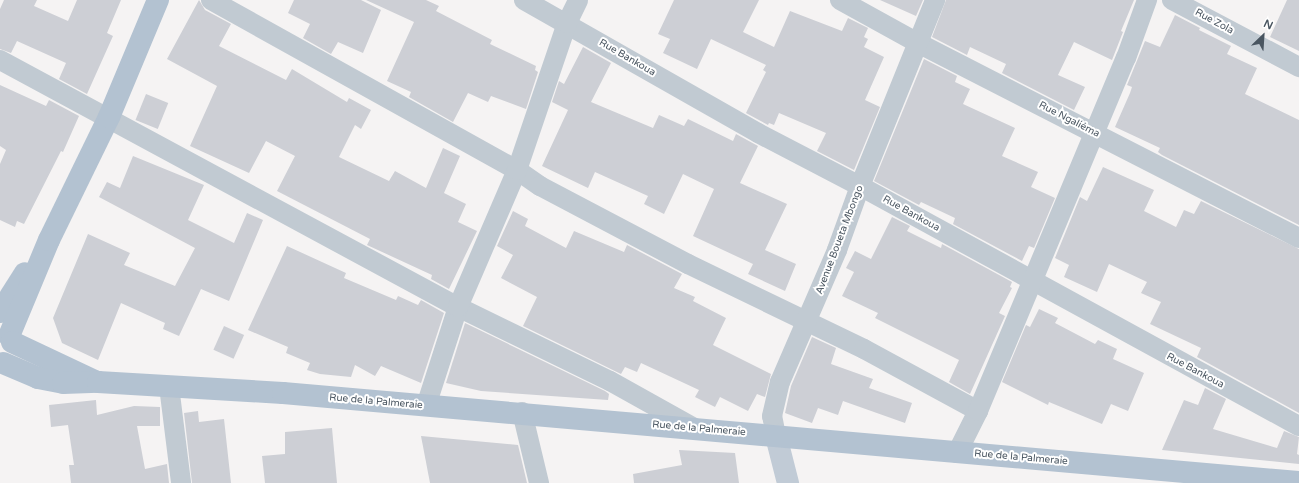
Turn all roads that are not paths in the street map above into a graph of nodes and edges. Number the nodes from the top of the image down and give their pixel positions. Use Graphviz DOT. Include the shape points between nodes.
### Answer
graph roads {
  1 [pos="158,0"];
  2 [pos="211,0"];
  3 [pos="524,0"];
  4 [pos="578,0"];
  5 [pos="840,0"];
  6 [pos="936,0"];
  7 [pos="1147,0"];
  8 [pos="1172,0"];
  9 [pos="567,23"];
  10 [pos="918,43"];
  11 [pos="0,60"];
  12 [pos="1299,67"];
  13 [pos="109,117"];
  14 [pos="1094,133"];
  15 [pos="517,170"];
  16 [pos="860,186"];
  17 [pos="1299,238"];
  18 [pos="49,240"];
  19 [pos="1031,281"];
  20 [pos="458,307"];
  21 [pos="0,312"];
  22 [pos="808,322"];
  23 [pos="7,335"];
  24 [pos="1,364"];
  25 [pos="98,382"];
  26 [pos="169,386"];
  27 [pos="426,406"];
  28 [pos="978,411"];
  29 [pos="522,412"];
  30 [pos="1299,426"];
  31 [pos="694,428"];
  32 [pos="776,436"];
  33 [pos="957,453"];
  34 [pos="1289,482"];
  35 [pos="181,483"];
  36 [pos="539,483"];
  37 [pos="788,483"];
  1 -- 13 [label="main road"];
  2 -- 15 [label="street"];
  3 -- 9 [label="street, Rue Bankoua"];
  4 -- 9 [label="street"];
  5 -- 10 [label="street, Rue Ngaliéma"];
  6 -- 10 [label="street, Avenue Boueta Mbongo"];
  7 -- 14 [label="street"];
  8 -- 12 [label="street, Rue Zola"];
  9 -- 15 [label="street"];
  9 -- 16 [label="street, Rue Bankoua" via="758,133"];
  10 -- 14 [label="street, Rue Ngaliéma"];
  10 -- 16 [label="street, Avenue Boueta Mbongo"];
  11 -- 13 [label="street"];
  13 -- 18 [label="main road"];
  13 -- 20 [label="street"];
  14 -- 17 [label="street, Rue Ngaliéma"];
  14 -- 19 [label="street"];
  15 -- 20 [label="street"];
  15 -- 22 [label="street" via="540,186 688,264"];
  16 -- 19 [label="street, Rue Bankoua"];
  16 -- 22 [label="street, Avenue Boueta Mbongo"];
  18 -- 21 [label="main road"];
  18 -- 23 [label="main road"];
  19 -- 28 [label="street"];
  19 -- 30 [label="street, Rue Bankoua"];
  20 -- 27 [label="street"];
  20 -- 31 [label="street" via="610,381"];
  22 -- 28 [label="street"];
  22 -- 32 [label="street, Avenue Boueta Mbongo" via="780,382 772,416"];
  23 -- 24 [label="main road" via="12,350"];
  23 -- 25 [label="main road"];
  24 -- 25 [label="main road, Rue de la Palmeraie" via="38,378 63,383"];
  25 -- 26 [label="main road, Rue de la Palmeraie"];
  26 -- 27 [label="main road, Rue de la Palmeraie"];
  26 -- 35 [label="street"];
  27 -- 29 [label="main road, Rue de la Palmeraie"];
  28 -- 33 [label="street"];
  29 -- 31 [label="main road, Rue de la Palmeraie"];
  29 -- 36 [label="street"];
  31 -- 32 [label="main road, Rue de la Palmeraie"];
  32 -- 33 [label="main road, Rue de la Palmeraie"];
  32 -- 37 [label="street, Avenue Boueta Mbongo"];
  33 -- 34 [label="main road, Rue de la Palmeraie"];
}
